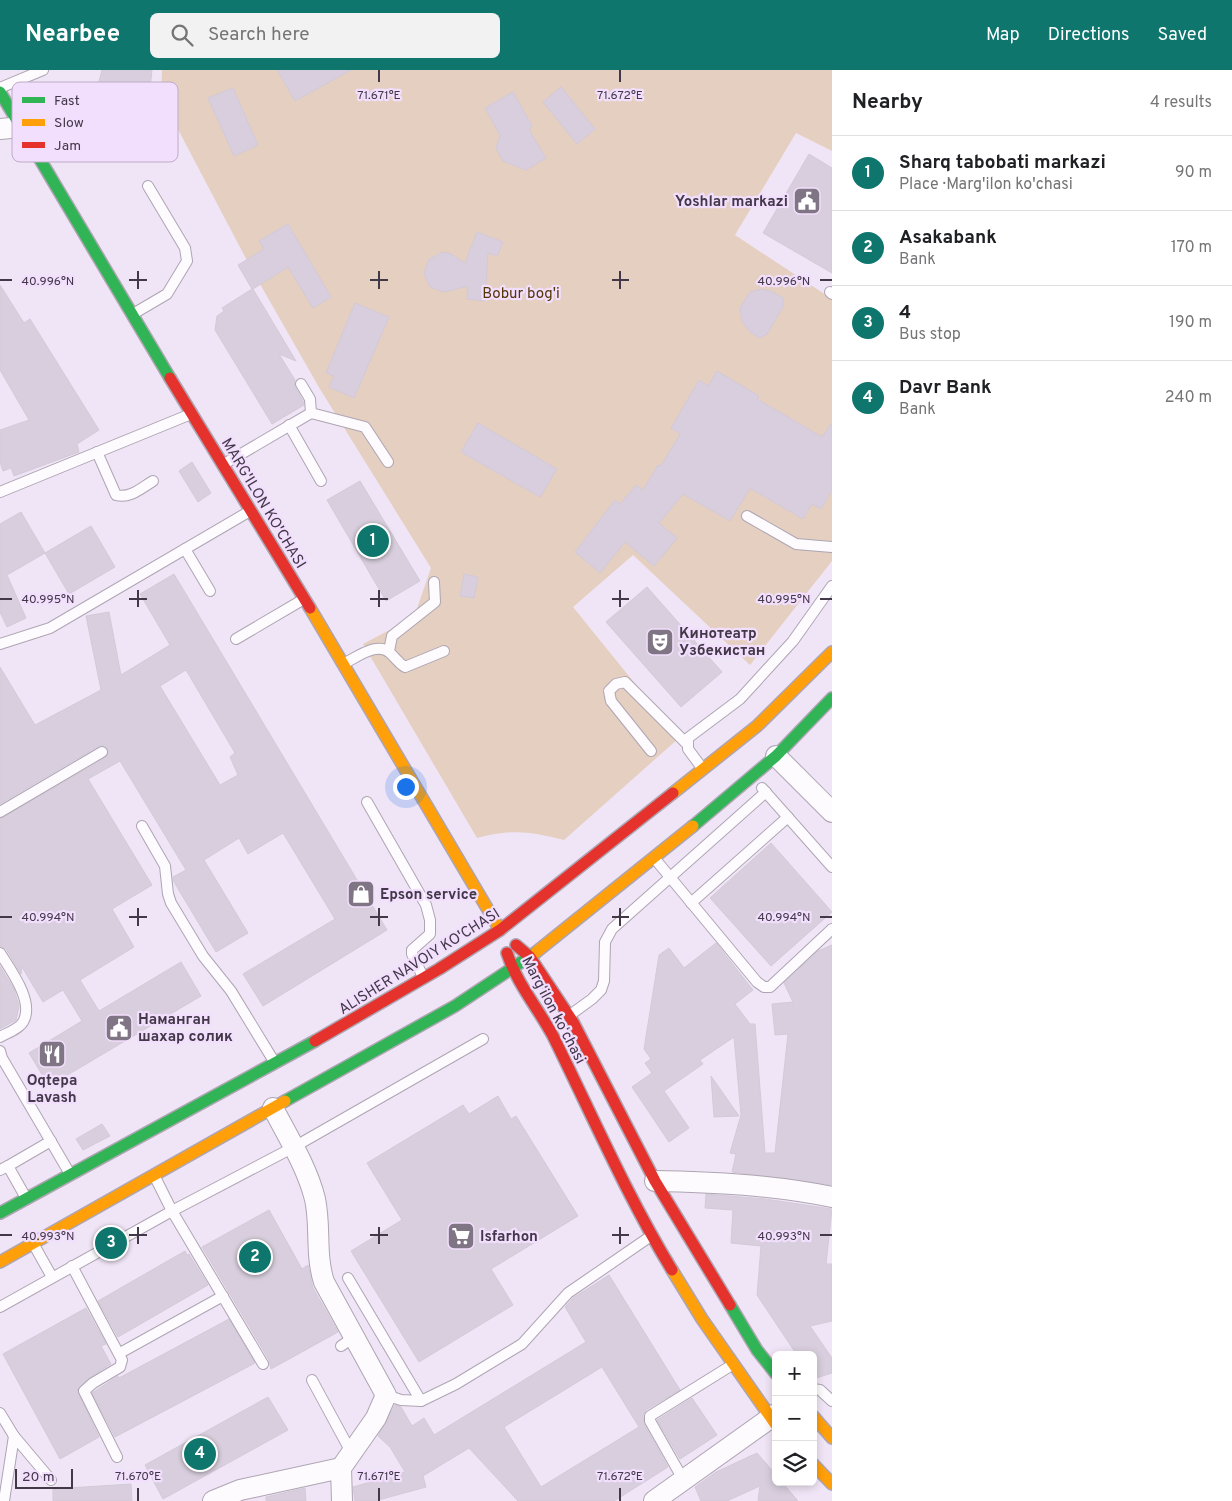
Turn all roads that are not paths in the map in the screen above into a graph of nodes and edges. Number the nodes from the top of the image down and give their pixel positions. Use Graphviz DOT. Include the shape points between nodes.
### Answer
graph roads {
  1 [pos="43,70"];
  2 [pos="14,82"];
  3 [pos="12,83"];
  4 [pos="0,88"];
  5 [pos="0,92"];
  6 [pos="12,112"];
  7 [pos="42,162"];
  8 [pos="148,186"];
  9 [pos="132,315"];
  10 [pos="301,384"];
  11 [pos="311,413"];
  12 [pos="192,414"];
  13 [pos="289,425"];
  14 [pos="97,452"];
  15 [pos="388,462"];
  16 [pos="223,464"];
  17 [pos="321,481"];
  18 [pos="153,482"];
  19 [pos="0,492"];
  20 [pos="251,510"];
  21 [pos="747,516"];
  22 [pos="832,547"];
  23 [pos="185,549"];
  24 [pos="434,582"];
  25 [pos="832,586"];
  26 [pos="210,591"];
  27 [pos="305,599"];
  28 [pos="236,639"];
  29 [pos="0,644"];
  30 [pos="444,650"];
  31 [pos="389,651"];
  32 [pos="831,654"];
  33 [pos="344,663"];
  34 [pos="832,698"];
  35 [pos="687,744"];
  36 [pos="651,751"];
  37 [pos="102,752"];
  38 [pos="776,756"];
  39 [pos="703,769"];
  40 [pos="751,776"];
  41 [pos="766,792"];
  42 [pos="367,802"];
  43 [pos="0,812"];
  44 [pos="832,812"];
  45 [pos="788,817"];
  46 [pos="142,826"];
  47 [pos="654,858"];
  48 [pos="832,867"];
  49 [pos="670,878"];
  50 [pos="691,903"];
  51 [pos="832,929"];
  52 [pos="500,930"];
  53 [pos="0,953"];
  54 [pos="530,958"];
  55 [pos="512,969"];
  56 [pos="424,978"];
  57 [pos="569,1015"];
  58 [pos="0,1037"];
  59 [pos="483,1039"];
  60 [pos="0,1051"];
  61 [pos="275,1064"];
  62 [pos="274,1108"];
  63 [pos="50,1141"];
  64 [pos="294,1147"];
  65 [pos="4,1168"];
  66 [pos="71,1175"];
  67 [pos="154,1176"];
  68 [pos="655,1181"];
  69 [pos="832,1197"];
  70 [pos="27,1199"];
  71 [pos="172,1211"];
  72 [pos="0,1213"];
  73 [pos="652,1235"];
  74 [pos="34,1244"];
  75 [pos="0,1262"];
  76 [pos="72,1266"];
  77 [pos="52,1277"];
  78 [pos="348,1278"];
  79 [pos="223,1296"];
  80 [pos="0,1307"];
  81 [pos="120,1353"];
  82 [pos="263,1364"];
  83 [pos="733,1365"];
  84 [pos="772,1369"];
  85 [pos="312,1380"];
  86 [pos="817,1390"];
  87 [pos="386,1395"];
  88 [pos="832,1400"];
  89 [pos="421,1401"];
  90 [pos="0,1413"];
  91 [pos="772,1416"];
  92 [pos="772,1420"];
  93 [pos="817,1421"];
  94 [pos="14,1436"];
  95 [pos="832,1438"];
  96 [pos="117,1457"];
  97 [pos="346,1460"];
  98 [pos="817,1468"];
  99 [pos="51,1480"];
  100 [pos="684,1481"];
  101 [pos="832,1484"];
  102 [pos="4,1501"];
  103 [pos="213,1501"];
  104 [pos="342,1501"];
  105 [pos="654,1501"];
  1 -- 2 [label="lane"];
  3 -- 4 [label="lane"];
  5 -- 6 [label="main road, MARG'ILON KO'CHASI"];
  7 -- 9 [label="main road, MARG'ILON KO'CHASI"];
  8 -- 9 [label="lane" via="185,248 187,260 167,294"];
  9 -- 12 [label="main road, MARG'ILON KO'CHASI"];
  10 -- 11 [label="lane" via="310,399"];
  11 -- 13 [label="lane"];
  11 -- 15 [label="lane" via="365,427"];
  12 -- 14 [label="lane"];
  12 -- 16 [label="main road, MARG'ILON KO'CHASI"];
  13 -- 16 [label="lane"];
  13 -- 17 [label="lane"];
  14 -- 18 [label="lane" via="116,494 131,494"];
  14 -- 19 [label="lane"];
  16 -- 20 [label="main road, MARG'ILON KO'CHASI"];
  20 -- 23 [label="lane"];
  20 -- 27 [label="main road, MARG'ILON KO'CHASI"];
  21 -- 22 [label="lane" via="796,544"];
  23 -- 26 [label="lane"];
  23 -- 29 [label="lane" via="50,628"];
  24 -- 31 [label="lane" via="435,602 392,636"];
  25 -- 35 [label="lane" via="793,641 740,699 694,732"];
  27 -- 28 [label="lane"];
  27 -- 33 [label="main road, MARG'ILON KO'CHASI"];
  30 -- 31 [label="lane" via="405,667"];
  31 -- 33 [label="lane" via="374,649"];
  32 -- 39 [label="main road, ALISHER NAVOIY KO'CHASI" via="757,726"];
  33 -- 52 [label="main road, MARG'ILON KO'CHASI"];
  34 -- 38 [label="main road"];
  35 -- 36 [label="lane" via="625,682 616,684 609,691 611,701"];
  35 -- 39 [label="lane"];
  37 -- 43 [label="lane"];
  38 -- 40 [label="main road"];
  38 -- 44 [label="street"];
  39 -- 52 [label="main road, ALISHER NAVOIY KO'CHASI"];
  40 -- 41 [label="lane"];
  40 -- 47 [label="main road"];
  41 -- 45 [label="lane"];
  41 -- 49 [label="lane"];
  42 -- 56 [label="lane" via="429,911 430,934 412,950"];
  45 -- 48 [label="lane"];
  45 -- 50 [label="lane"];
  46 -- 61 [label="lane" via="165,866 171,903 204,956 231,991"];
  47 -- 49 [label="lane"];
  47 -- 54 [label="main road"];
  49 -- 50 [label="lane"];
  49 -- 57 [label="lane" via="612,930 605,942 601,990"];
  50 -- 51 [label="lane" via="764,987 770,987"];
  52 -- 54 [label="main road, Margʻilon koʻchasi"];
  52 -- 55 [label="main road, Margʻilon koʻchasi"];
  52 -- 56 [label="main road, ALISHER NAVOIY KO'CHASI"];
  53 -- 58 [label="lane" via="22,990 25,1014 22,1024"];
  54 -- 55 [label="main road"];
  54 -- 57 [label="main road, Margʻilon koʻchasi"];
  55 -- 62 [label="main road" via="455,1006"];
  55 -- 73 [label="main road, Margʻilon koʻchasi" via="551,1033"];
  56 -- 61 [label="main road, ALISHER NAVOIY KO'CHASI"];
  57 -- 68 [label="main road, Margʻilon koʻchasi"];
  59 -- 64 [label="lane"];
  60 -- 63 [label="lane"];
  61 -- 66 [label="main road, ALISHER NAVOIY KO'CHASI"];
  62 -- 64 [label="street"];
  62 -- 67 [label="main road"];
  63 -- 65 [label="lane"];
  63 -- 66 [label="lane"];
  64 -- 71 [label="lane"];
  64 -- 87 [label="street" via="315,1198 319,1266 324,1282 348,1341"];
  65 -- 70 [label="lane"];
  66 -- 70 [label="main road, ALISHER NAVOIY KO'CHASI"];
  67 -- 71 [label="lane"];
  67 -- 74 [label="main road"];
  68 -- 69 [label="street" via="782,1187"];
  68 -- 84 [label="main road, Margʻilon koʻchasi" via="757,1350"];
  70 -- 72 [label="main road, ALISHER NAVOIY KO'CHASI"];
  71 -- 76 [label="lane"];
  71 -- 79 [label="lane"];
  73 -- 83 [label="main road, Margʻilon koʻchasi"];
  73 -- 89 [label="lane" via="568,1293 522,1344"];
  74 -- 75 [label="main road"];
  74 -- 77 [label="lane"];
  76 -- 77 [label="lane"];
  76 -- 81 [label="lane"];
  77 -- 80 [label="lane"];
  78 -- 89 [label="lane"];
  79 -- 81 [label="lane"];
  79 -- 82 [label="lane"];
  81 -- 96 [label="lane" via="120,1367 84,1391"];
  83 -- 91 [label="main road, Margʻilon koʻchasi"];
  83 -- 100 [label="lane" via="650,1416"];
  85 -- 97 [label="lane"];
  86 -- 88 [label="lane"];
  87 -- 89 [label="lane"];
  87 -- 97 [label="street" via="376,1418"];
  90 -- 94 [label="lane"];
  92 -- 100 [label="street"];
  93 -- 95 [label="main road"];
  94 -- 99 [label="lane"];
  94 -- 102 [label="lane"];
  97 -- 103 [label="street"];
  97 -- 104 [label="street"];
  98 -- 101 [label="main road"];
  100 -- 105 [label="street"];
}
